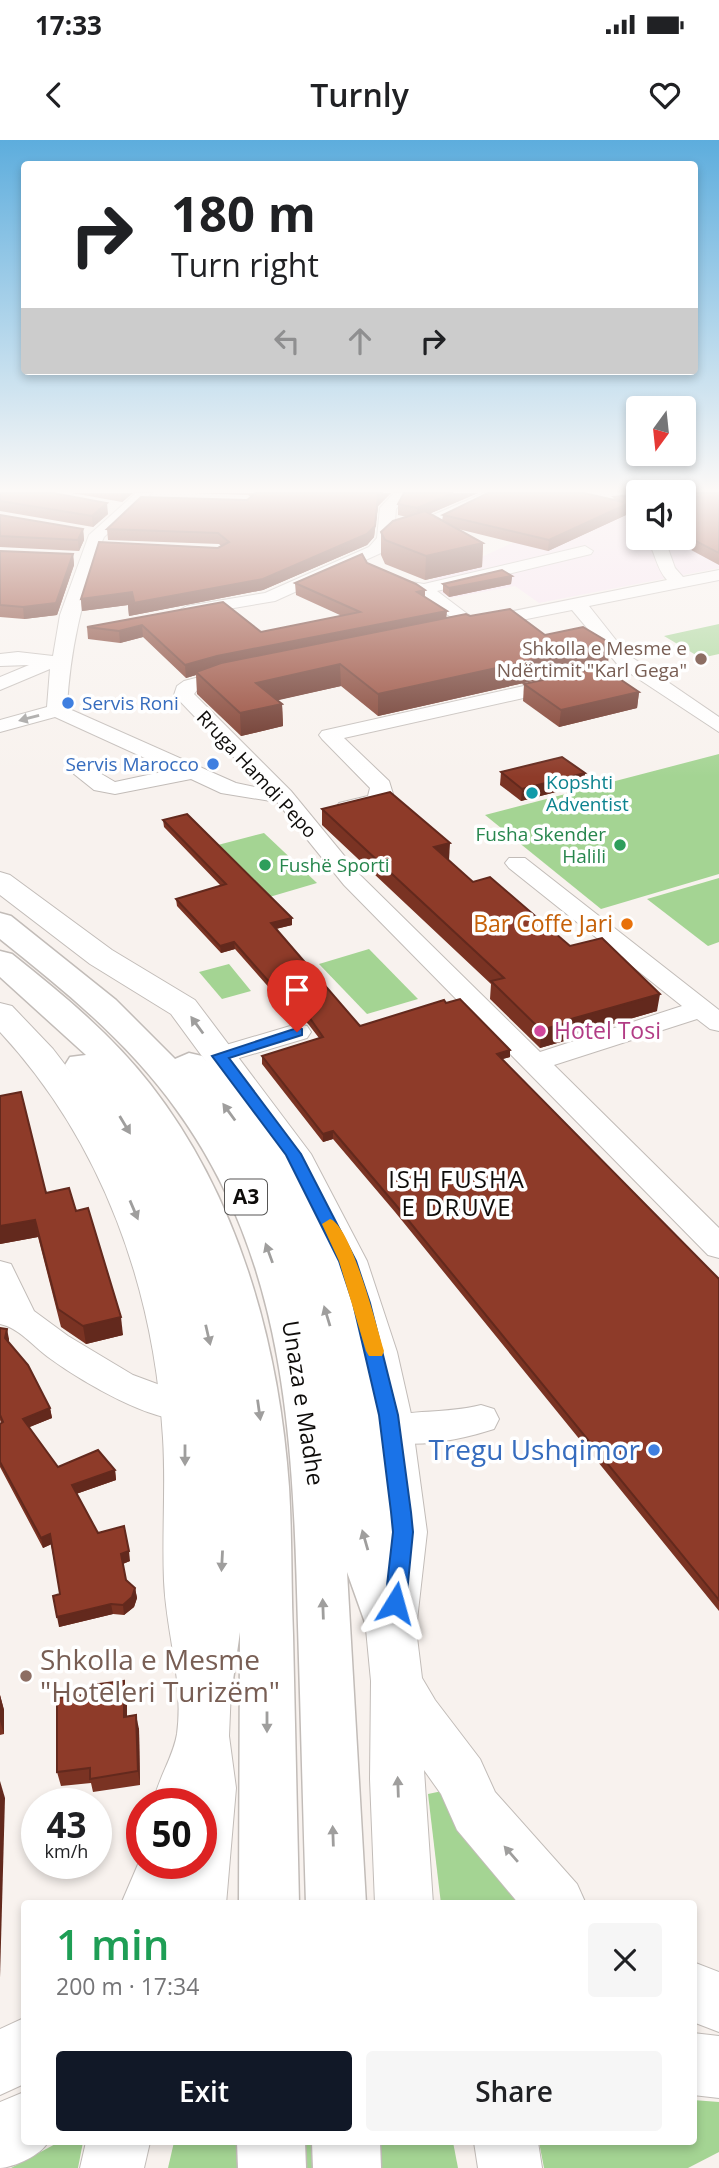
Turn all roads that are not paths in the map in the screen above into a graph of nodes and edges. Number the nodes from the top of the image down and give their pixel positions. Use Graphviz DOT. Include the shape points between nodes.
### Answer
graph roads {
  1 [pos="77,588"];
  2 [pos="295,588"];
  3 [pos="420,588"];
  4 [pos="429,588"];
  5 [pos="656,588"];
  6 [pos="423,589"];
  7 [pos="575,603"];
  8 [pos="168,615"];
  9 [pos="471,625"];
  10 [pos="446,630"];
  11 [pos="0,660"];
  12 [pos="53,663"];
  13 [pos="632,668"];
  14 [pos="250,671"];
  15 [pos="0,684"];
  16 [pos="57,710"];
  17 [pos="0,726"];
  18 [pos="719,726"];
  19 [pos="194,772"];
  20 [pos="85,775"];
  21 [pos="283,796"];
  22 [pos="303,820"];
  23 [pos="517,863"];
  24 [pos="0,881"];
  25 [pos="0,906"];
  26 [pos="0,923"];
  27 [pos="0,961"];
  28 [pos="0,982"];
  29 [pos="0,1013"];
  30 [pos="710,1016"];
  31 [pos="297,1032"];
  32 [pos="219,1056"];
  33 [pos="536,1062"];
  34 [pos="719,1247"];
  35 [pos="0,1272"];
  36 [pos="9,1313"];
  37 [pos="182,1408"];
  38 [pos="481,1419"];
  39 [pos="390,1429"];
  40 [pos="391,1629"];
  41 [pos="397,1681"];
  42 [pos="204,1713"];
  43 [pos="183,1788"];
  44 [pos="160,1879"];
  45 [pos="152,1900"];
  46 [pos="198,1900"];
  47 [pos="269,1900"];
  48 [pos="336,1900"];
  49 [pos="404,1900"];
  50 [pos="554,1900"];
  51 [pos="697,1994"];
  52 [pos="719,2002"];
  53 [pos="21,2051"];
  54 [pos="0,2064"];
  55 [pos="697,2064"];
  56 [pos="719,2067"];
  57 [pos="21,2126"];
  58 [pos="0,2138"];
  59 [pos="117,2145"];
  60 [pos="271,2145"];
  61 [pos="346,2145"];
  62 [pos="506,2145"];
  63 [pos="113,2168"];
  64 [pos="272,2168"];
  65 [pos="347,2168"];
  66 [pos="510,2168"];
  1 -- 12 [label="street" via="75,634"];
  2 -- 8 [label="street" via="269,597"];
  3 -- 6 [label="street"];
  4 -- 6 [label="street"];
  5 -- 7 [label="street"];
  6 -- 9 [label="street"];
  7 -- 9 [label="street"];
  7 -- 13 [label="street"];
  9 -- 10 [label="street"];
  11 -- 12 [label="street"];
  12 -- 15 [label="street"];
  12 -- 16 [label="street"];
  13 -- 18 [label="street"];
  13 -- 22 [label="street" via="329,735 382,786 382,794 376,801"];
  14 -- 21 [label="street, Rruga Hamdi Pepo" via="191,685 184,695"];
  16 -- 17 [label="street, one-way"];
  16 -- 19 [label="street"];
  19 -- 20 [label="street" via="115,788"];
  19 -- 21 [label="street" via="243,793"];
  21 -- 22 [label="street, Rruga Hamdi Pepo"];
  22 -- 33 [label="street, Rruga Hamdi Pepo" via="352,880"];
  23 -- 30 [label="street"];
  32 -- 24 [label="main road, one-way" via="183,1007 102,957"];
  40 -- 25 [label="highway, one-way" via="362,1530 332,1332 306,1252 274,1184 224,1104 158,1032 116,994"];
  48 -- 26 [label="highway, Unaza e Madhe / A3, one-way" via="314,1438 284,1295 248,1201 207,1128 161,1065 107,1010"];
  27 -- 47 [label="highway, Unaza e Madhe / A3, one-way" via="73,1021 138,1094 202,1206 236,1300 262,1432"];
  28 -- 42 [label="highway, one-way" via="59,1037 114,1107 164,1200 194,1281 214,1362 225,1462 220,1600"];
  29 -- 37 [label="main road, one-way" via="70,1094 124,1186 171,1326"];
  30 -- 33 [label="street"];
  31 -- 32 [label="street"];
  32 -- 39 [label="main road" via="293,1154 347,1261 376,1352"];
  33 -- 34 [label="street, Rruga Hamdi Pepo"];
  35 -- 36 [label="street"];
  36 -- 37 [label="street" via="62,1350 143,1396"];
  37 -- 42 [label="main road, one-way" via="189,1594"];
  38 -- 39 [label="street"];
  39 -- 40 [label="main road" via="403,1532"];
  40 -- 41 [label="main road"];
  49 -- 41 [label="main road, one-way"];
  50 -- 41 [label="main road, one-way" via="476,1811 461,1777 416,1717"];
  42 -- 43 [label="main road"];
  42 -- 46 [label="main road" via="209,1786"];
  44 -- 45 [label="main road"];
  51 -- 52 [label="main road"];
  53 -- 54 [label="main road"];
  55 -- 56 [label="main road"];
  57 -- 58 [label="main road"];
  59 -- 63 [label="main road"];
  60 -- 64 [label="highway"];
  61 -- 65 [label="highway"];
  62 -- 66 [label="main road"];
}
